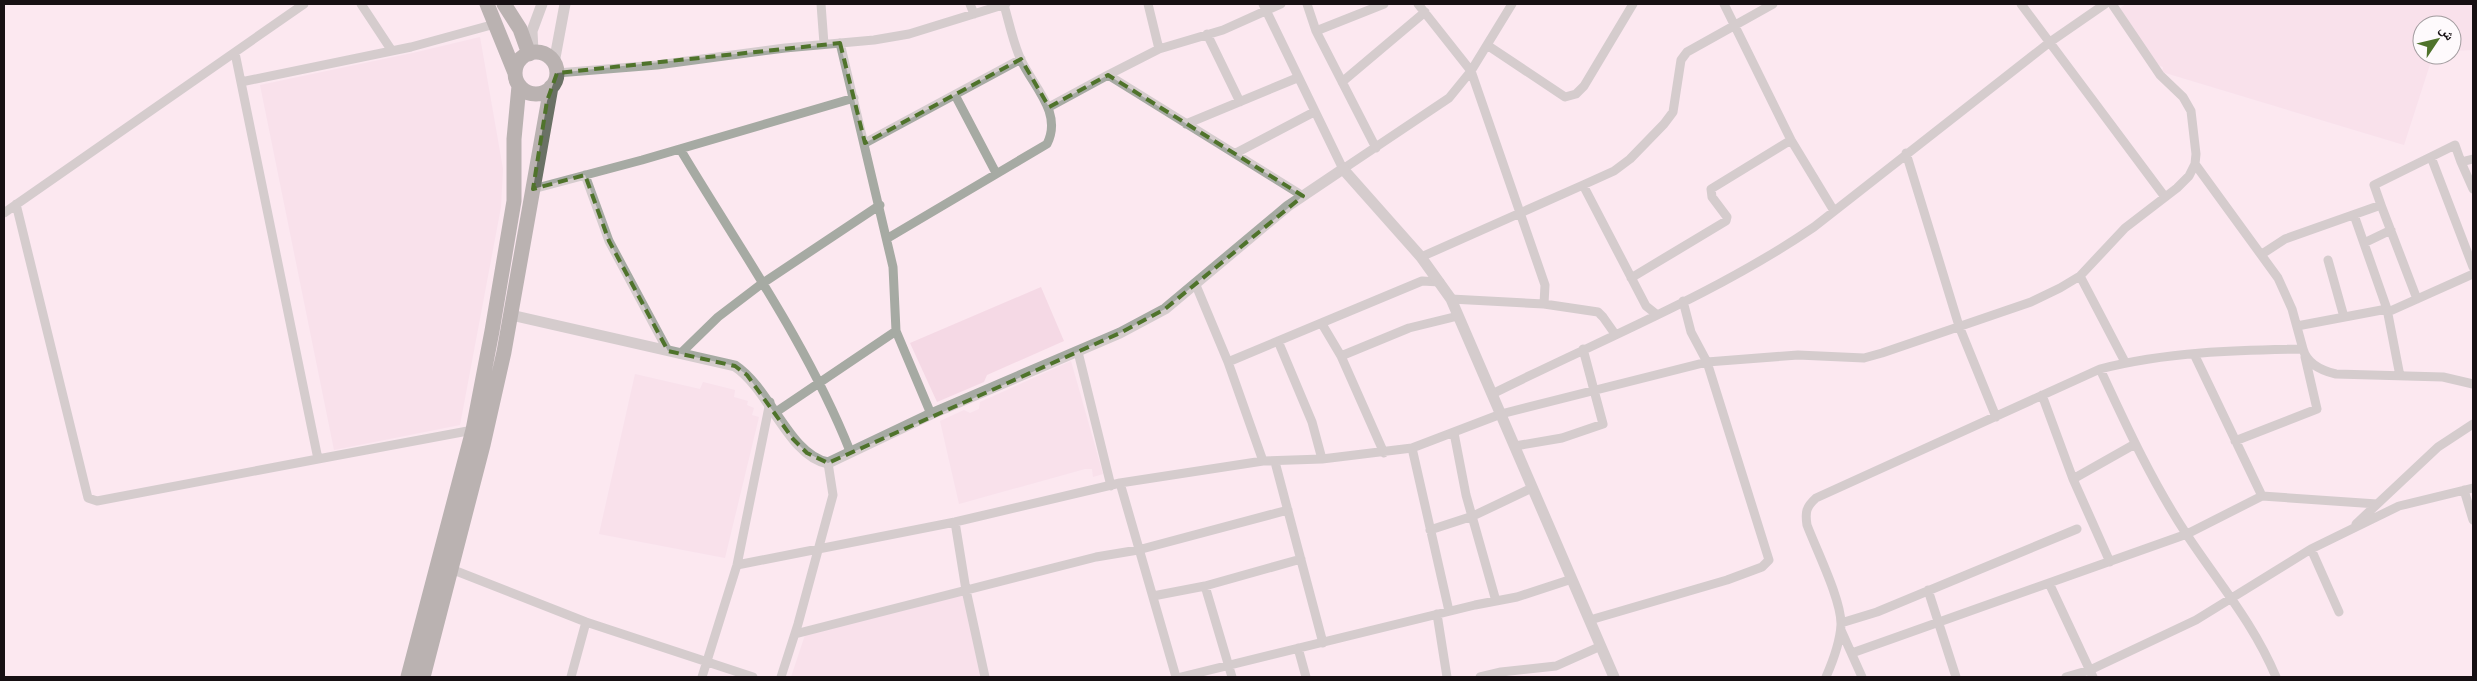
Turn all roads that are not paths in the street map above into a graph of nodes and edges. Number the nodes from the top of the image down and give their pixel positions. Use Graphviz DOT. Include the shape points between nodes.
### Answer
graph roads {
  1 [pos="304,4"];
  2 [pos="361,4"];
  3 [pos="486,4"];
  4 [pos="504,4"];
  5 [pos="542,4"];
  6 [pos="565,4"];
  7 [pos="821,4"];
  8 [pos="970,4"];
  9 [pos="1005,4"];
  10 [pos="1148,4"];
  11 [pos="1281,4"];
  12 [pos="1307,4"];
  13 [pos="1384,4"];
  14 [pos="1418,4"];
  15 [pos="1512,4"];
  16 [pos="1633,4"];
  17 [pos="1724,4"];
  18 [pos="1773,4"];
  19 [pos="2022,4"];
  20 [pos="2105,4"];
  21 [pos="2112,4"];
  22 [pos="1264,7"];
  23 [pos="1425,12"];
  24 [pos="974,14"];
  25 [pos="495,24"];
  26 [pos="1734,25"];
  27 [pos="1316,30"];
  28 [pos="1207,34"];
  29 [pos="2050,42"];
  30 [pos="840,43"];
  31 [pos="824,44"];
  32 [pos="1487,45"];
  33 [pos="1159,49"];
  34 [pos="392,51"];
  35 [pos="235,53"];
  36 [pos="531,53"];
  37 [pos="1021,60"];
  38 [pos="1470,71"];
  39 [pos="554,74"];
  40 [pos="1108,75"];
  41 [pos="1297,78"];
  42 [pos="517,79"];
  43 [pos="241,82"];
  44 [pos="1342,82"];
  45 [pos="955,95"];
  46 [pos="854,98"];
  47 [pos="1240,102"];
  48 [pos="1049,107"];
  49 [pos="1314,112"];
  50 [pos="1186,124"];
  51 [pos="1790,140"];
  52 [pos="865,143"];
  53 [pos="1376,148"];
  54 [pos="680,149"];
  55 [pos="1236,153"];
  56 [pos="1906,153"];
  57 [pos="2431,157"];
  58 [pos="2473,159"];
  59 [pos="2461,162"];
  60 [pos="2195,164"];
  61 [pos="1343,169"];
  62 [pos="996,173"];
  63 [pos="585,175"];
  64 [pos="1584,185"];
  65 [pos="533,189"];
  66 [pos="2473,189"];
  67 [pos="1303,196"];
  68 [pos="2165,197"];
  69 [pos="16,204"];
  70 [pos="880,205"];
  71 [pos="2381,205"];
  72 [pos="1834,211"];
  73 [pos="4,213"];
  74 [pos="1519,213"];
  75 [pos="2354,215"];
  76 [pos="2391,230"];
  77 [pos="888,238"];
  78 [pos="2364,243"];
  79 [pos="2262,254"];
  80 [pos="1421,257"];
  81 [pos="2328,260"];
  82 [pos="2473,267"];
  83 [pos="2473,274"];
  84 [pos="2080,276"];
  85 [pos="1631,278"];
  86 [pos="763,282"];
  87 [pos="1440,282"];
  88 [pos="1195,283"];
  89 [pos="1451,298"];
  90 [pos="2417,299"];
  91 [pos="1683,301"];
  92 [pos="1544,304"];
  93 [pos="2388,310"];
  94 [pos="1656,314"];
  95 [pos="511,315"];
  96 [pos="1458,316"];
  97 [pos="2344,317"];
  98 [pos="1322,324"];
  99 [pos="1959,326"];
  100 [pos="2297,326"];
  101 [pos="896,331"];
  102 [pos="1615,334"];
  103 [pos="1278,341"];
  104 [pos="1583,349"];
  105 [pos="668,351"];
  106 [pos="2304,351"];
  107 [pos="1078,352"];
  108 [pos="680,354"];
  109 [pos="2194,354"];
  110 [pos="1341,356"];
  111 [pos="1228,362"];
  112 [pos="1706,362"];
  113 [pos="2125,362"];
  114 [pos="2100,369"];
  115 [pos="2400,376"];
  116 [pos="820,382"];
  117 [pos="2473,384"];
  118 [pos="1595,390"];
  119 [pos="1492,394"];
  120 [pos="2042,395"];
  121 [pos="773,407"];
  122 [pos="931,414"];
  123 [pos="1502,414"];
  124 [pos="1996,417"];
  125 [pos="2473,424"];
  126 [pos="472,430"];
  127 [pos="1454,433"];
  128 [pos="2235,441"];
  129 [pos="2134,444"];
  130 [pos="1515,446"];
  131 [pos="1412,448"];
  132 [pos="850,450"];
  133 [pos="1384,452"];
  134 [pos="318,459"];
  135 [pos="1322,459"];
  136 [pos="1263,461"];
  137 [pos="828,462"];
  138 [pos="1275,462"];
  139 [pos="2073,479"];
  140 [pos="1115,485"];
  141 [pos="1532,488"];
  142 [pos="2473,488"];
  143 [pos="2464,490"];
  144 [pos="2262,496"];
  145 [pos="2377,504"];
  146 [pos="1288,510"];
  147 [pos="1473,516"];
  148 [pos="2473,520"];
  149 [pos="955,522"];
  150 [pos="2077,529"];
  151 [pos="1430,530"];
  152 [pos="2348,530"];
  153 [pos="2187,534"];
  154 [pos="2311,549"];
  155 [pos="817,550"];
  156 [pos="1138,550"];
  157 [pos="1301,559"];
  158 [pos="2110,562"];
  159 [pos="737,564"];
  160 [pos="451,569"];
  161 [pos="1572,580"];
  162 [pos="2049,583"];
  163 [pos="1205,586"];
  164 [pos="966,590"];
  165 [pos="1928,590"];
  166 [pos="1153,596"];
  167 [pos="2233,598"];
  168 [pos="1496,601"];
  169 [pos="1449,611"];
  170 [pos="2340,612"];
  171 [pos="1437,614"];
  172 [pos="1590,620"];
  173 [pos="1938,621"];
  174 [pos="586,622"];
  175 [pos="1841,626"];
  176 [pos="795,634"];
  177 [pos="1323,642"];
  178 [pos="1601,646"];
  179 [pos="1298,648"];
  180 [pos="1852,652"];
  181 [pos="707,663"];
  182 [pos="1228,665"];
  183 [pos="2091,674"];
  184 [pos="408,677"];
  185 [pos="423,677"];
  186 [pos="571,677"];
  187 [pos="702,677"];
  188 [pos="753,677"];
  189 [pos="781,677"];
  190 [pos="985,677"];
  191 [pos="1176,677"];
  192 [pos="1181,677"];
  193 [pos="1232,677"];
  194 [pos="1306,677"];
  195 [pos="1447,677"];
  196 [pos="1480,677"];
  197 [pos="1614,677"];
  198 [pos="1826,677"];
  199 [pos="1862,677"];
  200 [pos="1956,677"];
  201 [pos="2066,677"];
  202 [pos="2276,677"];
  1 -- 35 [label="street"];
  2 -- 34 [label="street"];
  3 -- 25 [label="main road"];
  4 -- 36 [label="main road"];
  5 -- 36 [label="street" via="532,30"];
  6 -- 39 [label="street"];
  7 -- 31 [label="street"];
  8 -- 24 [label="street"];
  9 -- 24 [label="street"];
  9 -- 37 [label="street"];
  10 -- 33 [label="street"];
  11 -- 22 [label="street"];
  12 -- 27 [label="street"];
  13 -- 27 [label="street"];
  14 -- 23 [label="street"];
  15 -- 32 [label="street"];
  16 -- 32 [label="street" via="1584,86 1571,97 1565,97"];
  17 -- 26 [label="street"];
  18 -- 26 [label="street"];
  19 -- 29 [label="street"];
  20 -- 29 [label="street"];
  21 -- 60 [label="street" via="2160,75 2187,104 2195,141"];
  22 -- 28 [label="street" via="1223,30"];
  22 -- 41 [label="street"];
  23 -- 38 [label="street"];
  23 -- 44 [label="street"];
  24 -- 30 [label="street" via="909,34"];
  25 -- 34 [label="street"];
  25 -- 42 [label="main road"];
  26 -- 51 [label="street"];
  26 -- 64 [label="street" via="1687,52 1681,60 1675,105 1664,124 1622,166"];
  27 -- 44 [label="street"];
  28 -- 33 [label="street"];
  28 -- 47 [label="street"];
  29 -- 56 [label="street"];
  29 -- 68 [label="street"];
  30 -- 31 [label="street"];
  30 -- 46 [label="street"];
  31 -- 39 [label="street"];
  32 -- 38 [label="street"];
  33 -- 40 [label="street"];
  34 -- 43 [label="street"];
  35 -- 43 [label="street"];
  35 -- 69 [label="street"];
  36 -- 39 [label="main road" via="545,55"];
  36 -- 42 [label="main road" via="519,61"];
  37 -- 45 [label="street"];
  37 -- 48 [label="street"];
  38 -- 53 [label="street" via="1441,105"];
  38 -- 74 [label="street"];
  39 -- 42 [label="main road" via="547,91 535,94 529,93"];
  39 -- 65 [label="main road"];
  40 -- 48 [label="street"];
  40 -- 50 [label="street"];
  41 -- 47 [label="street"];
  41 -- 49 [label="street"];
  42 -- 126 [label="main road" via="514,202"];
  43 -- 134 [label="street"];
  44 -- 53 [label="street"];
  45 -- 52 [label="street"];
  45 -- 62 [label="street"];
  46 -- 52 [label="street"];
  46 -- 54 [label="street"];
  47 -- 50 [label="street"];
  48 -- 62 [label="street" via="1050,137 1047,144"];
  49 -- 55 [label="street"];
  49 -- 61 [label="street"];
  50 -- 55 [label="street"];
  51 -- 72 [label="street"];
  51 -- 85 [label="street" via="1711,189 1712,197 1727,217 1726,222"];
  52 -- 70 [label="street"];
  53 -- 61 [label="street"];
  54 -- 63 [label="street"];
  54 -- 86 [label="street"];
  55 -- 67 [label="street"];
  56 -- 72 [label="street"];
  56 -- 99 [label="street"];
  57 -- 59 [label="street" via="2455,145"];
  57 -- 71 [label="street" via="2374,185"];
  57 -- 82 [label="street"];
  58 -- 59 [label="street"];
  59 -- 66 [label="street"];
  60 -- 68 [label="street" via="2188,176"];
  60 -- 79 [label="street"];
  61 -- 67 [label="street"];
  61 -- 80 [label="street"];
  62 -- 77 [label="street"];
  63 -- 65 [label="street"];
  63 -- 105 [label="street" via="609,241"];
  64 -- 74 [label="street"];
  64 -- 85 [label="street"];
  65 -- 95 [label="main road"];
  67 -- 88 [label="street"];
  68 -- 84 [label="street" via="2125,228"];
  69 -- 73 [label="street"];
  69 -- 134 [label="street" via="88,498 97,501"];
  70 -- 77 [label="street"];
  70 -- 86 [label="street"];
  71 -- 75 [label="street"];
  71 -- 76 [label="street"];
  72 -- 91 [label="street" via="1778,251"];
  74 -- 80 [label="street"];
  74 -- 92 [label="street" via="1545,285"];
  75 -- 78 [label="street"];
  75 -- 79 [label="street" via="2285,239"];
  76 -- 78 [label="street"];
  76 -- 90 [label="street"];
  77 -- 101 [label="street" via="894,267"];
  78 -- 93 [label="street"];
  79 -- 100 [label="street" via="2287,294"];
  80 -- 87 [label="street"];
  81 -- 97 [label="street"];
  83 -- 90 [label="street"];
  84 -- 99 [label="street" via="2031,302"];
  84 -- 113 [label="street"];
  85 -- 94 [label="street" via="1646,306"];
  86 -- 108 [label="street" via="718,317"];
  86 -- 116 [label="street"];
  87 -- 89 [label="street"];
  87 -- 98 [label="street" via="1422,282"];
  88 -- 107 [label="street" via="1165,308"];
  88 -- 111 [label="street"];
  89 -- 92 [label="street"];
  89 -- 96 [label="street"];
  90 -- 93 [label="street"];
  91 -- 94 [label="street"];
  91 -- 112 [label="street" via="1691,332"];
  92 -- 102 [label="street" via="1598,312"];
  93 -- 97 [label="street"];
  93 -- 115 [label="street"];
  94 -- 102 [label="street"];
  95 -- 105 [label="street"];
  95 -- 160 [label="main road" via="483,445"];
  96 -- 110 [label="street" via="1409,328"];
  96 -- 119 [label="street"];
  97 -- 100 [label="street"];
  98 -- 103 [label="street"];
  98 -- 110 [label="street"];
  99 -- 112 [label="street" via="1864,358 1798,355"];
  99 -- 124 [label="street"];
  100 -- 106 [label="street"];
  101 -- 116 [label="street"];
  101 -- 122 [label="street"];
  102 -- 104 [label="street"];
  103 -- 111 [label="street"];
  103 -- 135 [label="street" via="1312,422"];
  104 -- 118 [label="street"];
  104 -- 119 [label="street"];
  105 -- 108 [label="street"];
  106 -- 109 [label="street"];
  106 -- 115 [label="street" via="2313,364 2325,372"];
  106 -- 128 [label="street" via="2317,409"];
  107 -- 122 [label="street"];
  107 -- 140 [label="street"];
  108 -- 121 [label="street" via="735,366 747,374"];
  109 -- 113 [label="street"];
  109 -- 128 [label="street"];
  110 -- 133 [label="street"];
  111 -- 136 [label="street"];
  112 -- 118 [label="street"];
  112 -- 172 [label="street" via="1769,560 1762,567 1727,580"];
  113 -- 114 [label="street"];
  114 -- 120 [label="street"];
  114 -- 129 [label="street"];
  115 -- 117 [label="street" via="2443,377"];
  116 -- 121 [label="street"];
  116 -- 132 [label="street"];
  118 -- 123 [label="street"];
  118 -- 130 [label="street" via="1603,416 1602,425 1562,438"];
  119 -- 123 [label="street"];
  120 -- 124 [label="street"];
  120 -- 139 [label="street"];
  121 -- 137 [label="street" via="793,439 807,454 818,461"];
  121 -- 159 [label="street"];
  122 -- 132 [label="street"];
  123 -- 127 [label="street"];
  123 -- 130 [label="street"];
  124 -- 175 [label="street" via="1816,498 1807,506 1807,525 1836,601"];
  125 -- 145 [label="street" via="2438,447"];
  126 -- 134 [label="street"];
  126 -- 184 [label="main road"];
  127 -- 131 [label="street"];
  127 -- 147 [label="street"];
  128 -- 144 [label="street"];
  129 -- 139 [label="street"];
  129 -- 153 [label="street"];
  130 -- 141 [label="street"];
  131 -- 133 [label="street"];
  131 -- 151 [label="street"];
  132 -- 137 [label="street"];
  133 -- 135 [label="street"];
  135 -- 138 [label="street"];
  136 -- 138 [label="street"];
  136 -- 140 [label="street"];
  137 -- 155 [label="street" via="832,494"];
  138 -- 146 [label="street"];
  139 -- 158 [label="street"];
  140 -- 149 [label="street"];
  140 -- 156 [label="street"];
  141 -- 147 [label="street"];
  141 -- 161 [label="street"];
  142 -- 143 [label="street"];
  143 -- 148 [label="street"];
  143 -- 152 [label="street" via="2399,506"];
  144 -- 145 [label="street"];
  144 -- 153 [label="street"];
  145 -- 152 [label="street"];
  146 -- 156 [label="street"];
  146 -- 157 [label="street"];
  147 -- 151 [label="street"];
  147 -- 168 [label="street"];
  149 -- 155 [label="street"];
  149 -- 164 [label="street"];
  150 -- 165 [label="street"];
  151 -- 169 [label="street"];
  152 -- 154 [label="street"];
  153 -- 158 [label="street"];
  153 -- 167 [label="street"];
  154 -- 167 [label="street"];
  154 -- 170 [label="street"];
  155 -- 159 [label="street"];
  155 -- 176 [label="street"];
  156 -- 164 [label="street" via="1096,557"];
  156 -- 166 [label="street"];
  157 -- 163 [label="street"];
  157 -- 177 [label="street"];
  158 -- 162 [label="street"];
  159 -- 181 [label="street"];
  160 -- 174 [label="street"];
  160 -- 185 [label="main road"];
  161 -- 168 [label="street"];
  161 -- 172 [label="street"];
  162 -- 173 [label="street"];
  162 -- 183 [label="street"];
  163 -- 166 [label="street"];
  163 -- 182 [label="street"];
  164 -- 176 [label="street"];
  164 -- 190 [label="street"];
  165 -- 173 [label="street"];
  165 -- 175 [label="street"];
  166 -- 191 [label="street"];
  167 -- 183 [label="street"];
  167 -- 202 [label="street"];
  168 -- 169 [label="street"];
  169 -- 171 [label="street"];
  171 -- 177 [label="street"];
  171 -- 195 [label="street"];
  172 -- 178 [label="street"];
  173 -- 180 [label="street"];
  173 -- 200 [label="street"];
  174 -- 181 [label="street"];
  174 -- 186 [label="street"];
  175 -- 180 [label="street"];
  175 -- 198 [label="street"];
  176 -- 189 [label="street"];
  177 -- 179 [label="street"];
  178 -- 196 [label="street" via="1556,666"];
  178 -- 197 [label="street"];
  179 -- 182 [label="street"];
  179 -- 194 [label="street"];
  180 -- 199 [label="street"];
  181 -- 187 [label="street"];
  181 -- 188 [label="street"];
  182 -- 192 [label="street"];
  182 -- 193 [label="street"];
  183 -- 201 [label="street"];
}
